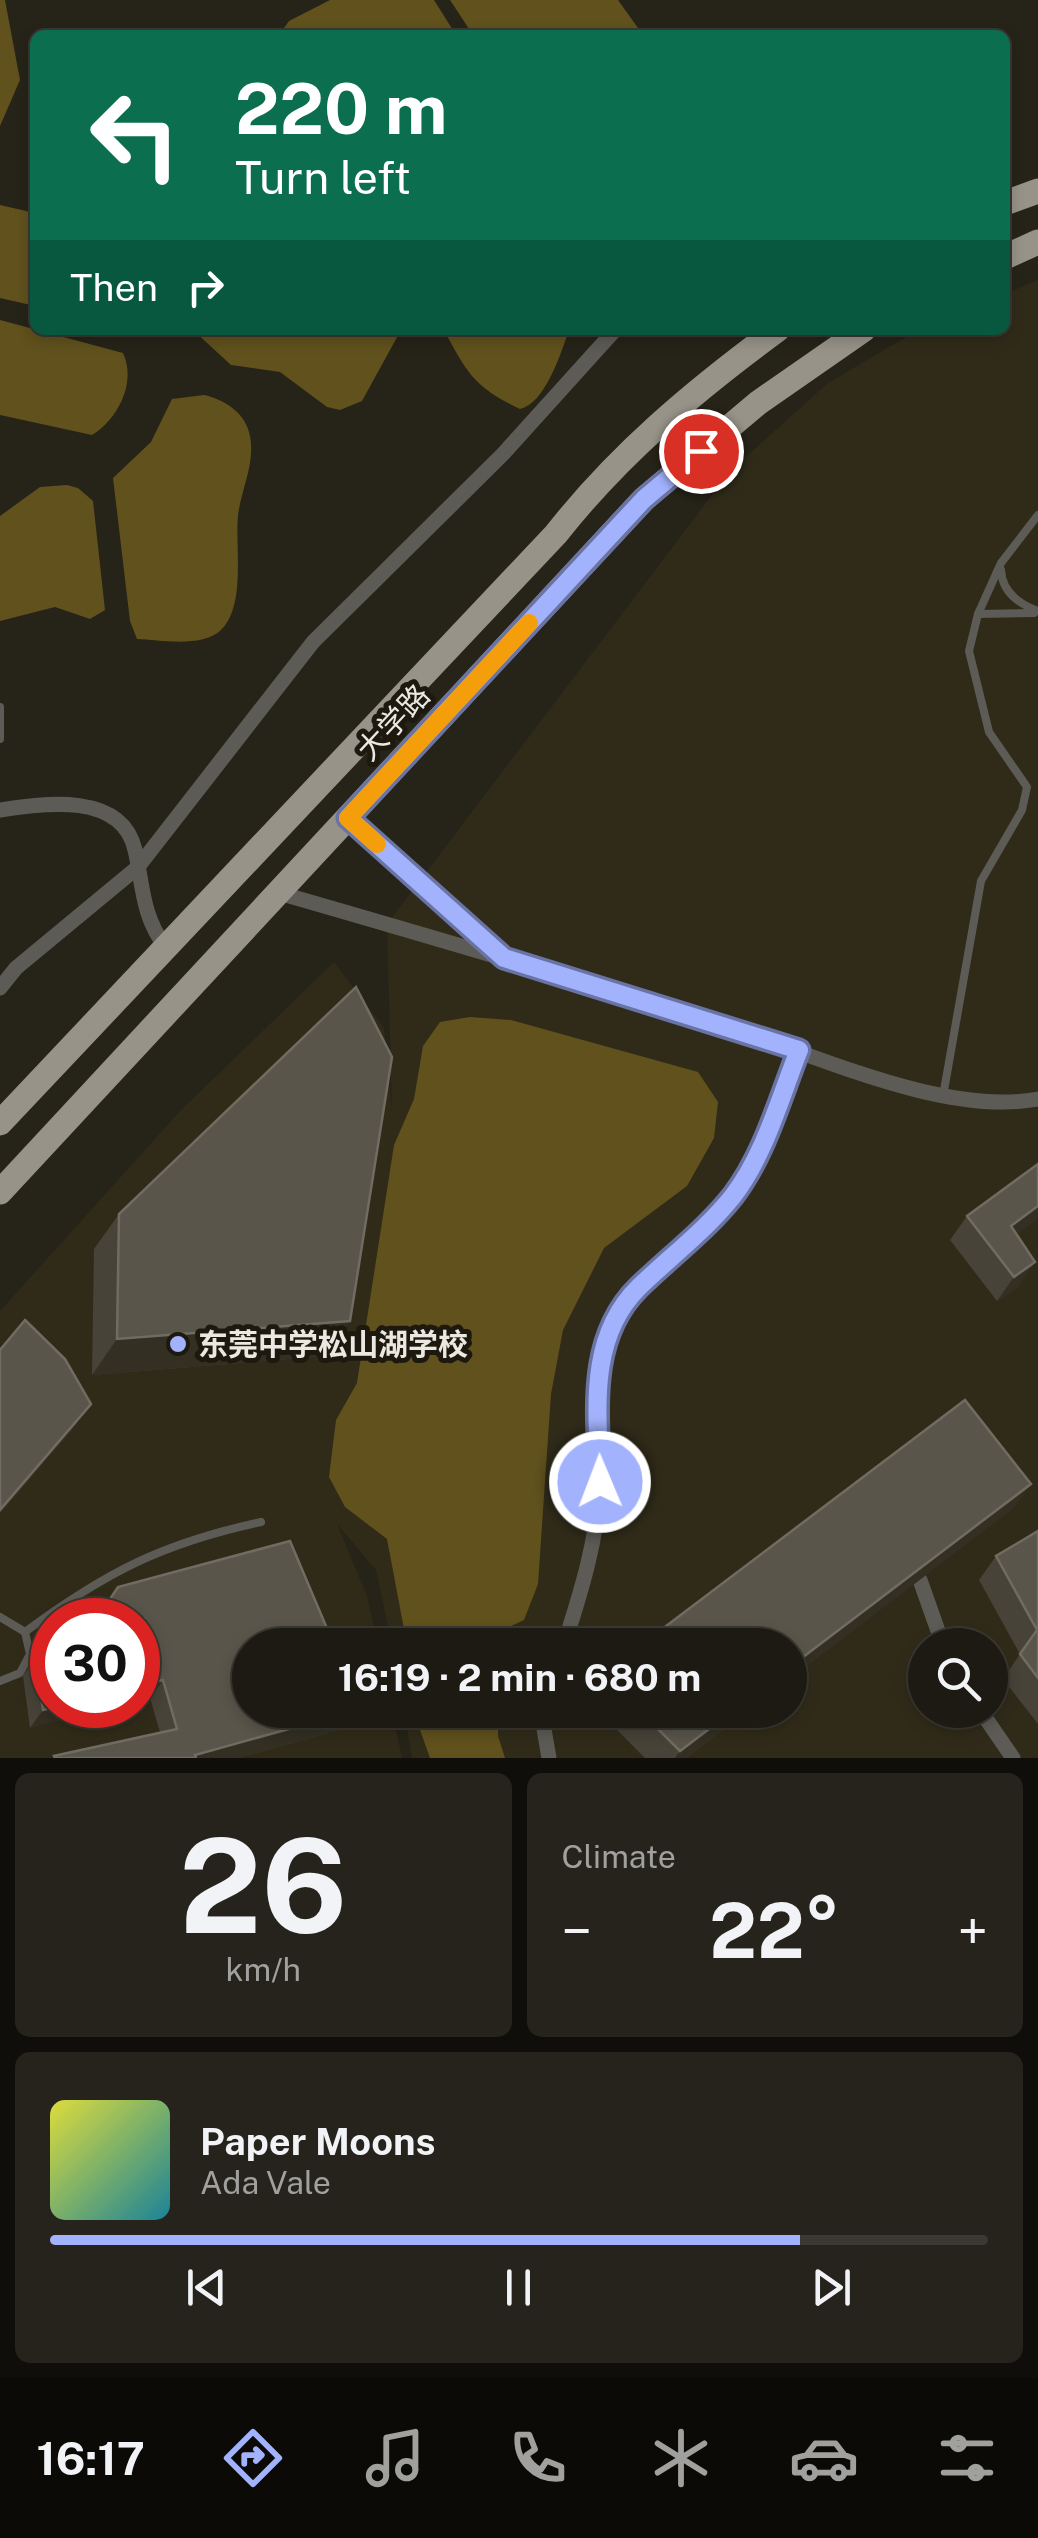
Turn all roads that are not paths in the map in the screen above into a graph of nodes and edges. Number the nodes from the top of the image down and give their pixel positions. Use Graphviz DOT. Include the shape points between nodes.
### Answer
graph roads {
  1 [pos="1038,192"];
  2 [pos="1010,202"];
  3 [pos="1038,242"];
  4 [pos="1010,255"];
  5 [pos="610,335"];
  6 [pos="769,335"];
  7 [pos="856,335"];
  8 [pos="1038,515"];
  9 [pos="1001,563"];
  10 [pos="1038,612"];
  11 [pos="978,614"];
  12 [pos="0,707"];
  13 [pos="0,739"];
  14 [pos="0,810"];
  15 [pos="348,818"];
  16 [pos="138,867"];
  17 [pos="279,893"];
  18 [pos="165,946"];
  19 [pos="504,958"];
  20 [pos="0,988"];
  21 [pos="799,1050"];
  22 [pos="943,1096"];
  23 [pos="1038,1099"];
  24 [pos="0,1124"];
  25 [pos="0,1192"];
  26 [pos="261,1522"];
  27 [pos="920,1580"];
  28 [pos="0,1617"];
  29 [pos="569,1628"];
  30 [pos="936,1628"];
  31 [pos="26,1632"];
  32 [pos="0,1681"];
  33 [pos="544,1728"];
  34 [pos="992,1728"];
  35 [pos="549,1758"];
  36 [pos="1013,1758"];
  1 -- 2 [label="main road"];
  3 -- 4 [label="main road"];
  5 -- 16 [label="street" via="503,454 313,642"];
  6 -- 18 [label="main road, 大学路" via="603,475 556,534"];
  7 -- 15 [label="main road, 大学路" via="758,403 644,499"];
  8 -- 9 [label="lane"];
  9 -- 10 [label="lane" via="1006,589"];
  9 -- 11 [label="lane"];
  10 -- 11 [label="lane"];
  11 -- 22 [label="lane" via="970,651 989,732 1027,787 1022,810 981,880"];
  12 -- 13 [label="lane"];
  14 -- 16 [label="street" via="65,805 110,815 130,833"];
  15 -- 17 [label="main road, 大学路"];
  15 -- 19 [label="street"];
  16 -- 18 [label="street" via="145,912"];
  16 -- 20 [label="street"];
  17 -- 19 [label="street"];
  17 -- 25 [label="main road, 大学路"];
  18 -- 24 [label="main road, 大学路"];
  19 -- 21 [label="street"];
  21 -- 22 [label="street"];
  21 -- 29 [label="street" via="758,1154 733,1196 634,1291 608,1332 598,1369 594,1538"];
  22 -- 23 [label="street" via="1012,1104"];
  26 -- 31 [label="lane" via="193,1536 154,1553"];
  27 -- 30 [label="street"];
  28 -- 31 [label="lane"];
  31 -- 32 [label="lane" via="26,1664"];
  33 -- 35 [label="street"];
  34 -- 36 [label="street"];
}
